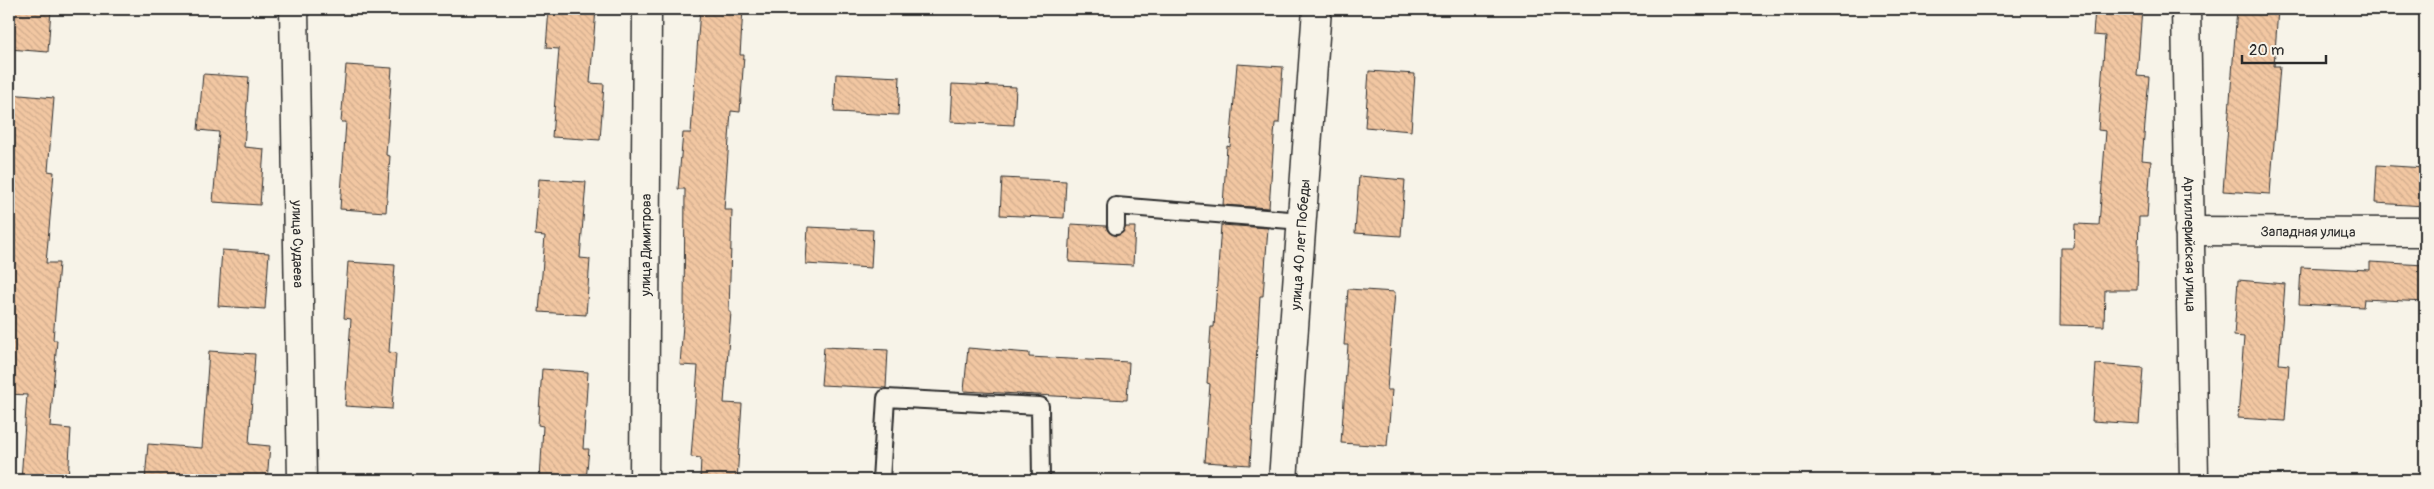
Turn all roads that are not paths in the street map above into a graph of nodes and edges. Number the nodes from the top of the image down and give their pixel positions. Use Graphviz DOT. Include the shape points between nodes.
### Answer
graph roads {
  1 [pos="294,9"];
  2 [pos="647,9"];
  3 [pos="1317,9"];
  4 [pos="2186,9"];
  5 [pos="1302,221"];
  6 [pos="1116,226"];
  7 [pos="2189,231"];
  8 [pos="2425,232"];
  9 [pos="302,480"];
  10 [pos="644,480"];
  11 [pos="881,480"];
  12 [pos="1040,480"];
  13 [pos="1283,480"];
  14 [pos="2194,480"];
  1 -- 9 [label="street, улица Судаева"];
  2 -- 10 [label="street, улица Димитрова"];
  3 -- 5 [label="street, улица 40 лет Победы"];
  4 -- 7 [label="street, Артиллерийская улица"];
  5 -- 6 [label="lane" via="1116,206"];
  5 -- 13 [label="street, улица 40 лет Победы"];
  7 -- 8 [label="street, Западная улица"];
  7 -- 14 [label="street, Артиллерийская улица"];
  11 -- 12 [label="lane" via="886,398 1040,406"];
}
